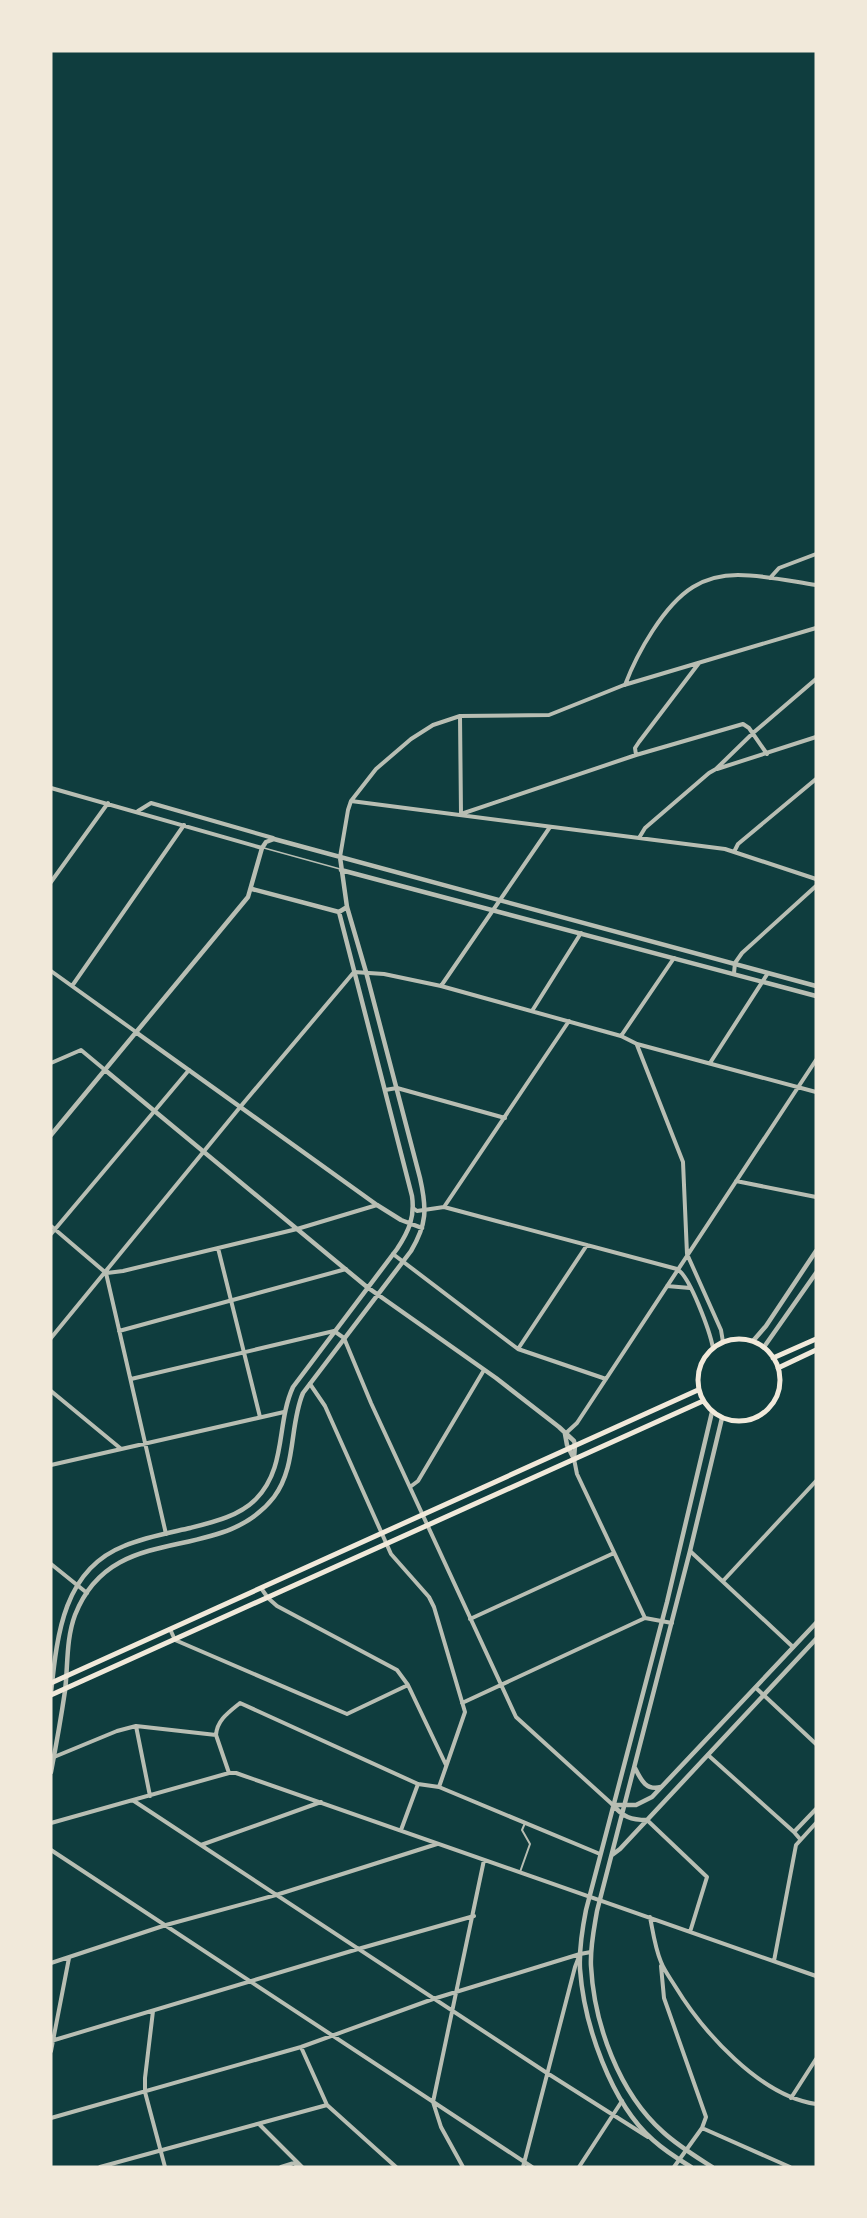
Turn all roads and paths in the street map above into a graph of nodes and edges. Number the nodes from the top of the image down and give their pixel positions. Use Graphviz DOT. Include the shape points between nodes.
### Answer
graph roads {
  1 [pos="816,554"];
  2 [pos="769,578"];
  3 [pos="816,585"];
  4 [pos="816,628"];
  5 [pos="700,663"];
  6 [pos="816,680"];
  7 [pos="624,685"];
  8 [pos="460,716"];
  9 [pos="753,733"];
  10 [pos="816,738"];
  11 [pos="767,754"];
  12 [pos="636,755"];
  13 [pos="716,769"];
  14 [pos="816,779"];
  15 [pos="51,788"];
  16 [pos="351,801"];
  17 [pos="108,803"];
  18 [pos="136,811"];
  19 [pos="461,814"];
  20 [pos="184,825"];
  21 [pos="550,827"];
  22 [pos="639,838"];
  23 [pos="274,839"];
  24 [pos="262,848"];
  25 [pos="734,852"];
  26 [pos="340,857"];
  27 [pos="341,870"];
  28 [pos="816,879"];
  29 [pos="51,882"];
  30 [pos="816,886"];
  31 [pos="252,889"];
  32 [pos="498,900"];
  33 [pos="347,907"];
  34 [pos="494,909"];
  35 [pos="339,912"];
  36 [pos="581,933"];
  37 [pos="674,957"];
  38 [pos="735,963"];
  39 [pos="51,971"];
  40 [pos="354,972"];
  41 [pos="366,972"];
  42 [pos="734,973"];
  43 [pos="768,973"];
  44 [pos="762,982"];
  45 [pos="72,986"];
  46 [pos="441,986"];
  47 [pos="816,986"];
  48 [pos="816,996"];
  49 [pos="532,1011"];
  50 [pos="569,1022"];
  51 [pos="137,1033"];
  52 [pos="621,1036"];
  53 [pos="637,1044"];
  54 [pos="816,1060"];
  55 [pos="51,1063"];
  56 [pos="710,1063"];
  57 [pos="189,1069"];
  58 [pos="105,1070"];
  59 [pos="798,1087"];
  60 [pos="397,1088"];
  61 [pos="386,1090"];
  62 [pos="816,1092"];
  63 [pos="241,1106"];
  64 [pos="154,1111"];
  65 [pos="505,1118"];
  66 [pos="51,1136"];
  67 [pos="204,1152"];
  68 [pos="736,1181"];
  69 [pos="816,1197"];
  70 [pos="377,1205"];
  71 [pos="413,1208"];
  72 [pos="444,1208"];
  73 [pos="426,1209"];
  74 [pos="411,1224"];
  75 [pos="53,1228"];
  76 [pos="422,1228"];
  77 [pos="297,1229"];
  78 [pos="51,1234"];
  79 [pos="587,1245"];
  80 [pos="218,1248"];
  81 [pos="816,1251"];
  82 [pos="393,1254"];
  83 [pos="687,1254"];
  84 [pos="403,1261"];
  85 [pos="346,1269"];
  86 [pos="677,1269"];
  87 [pos="106,1273"];
  88 [pos="816,1273"];
  89 [pos="666,1286"];
  90 [pos="367,1287"];
  91 [pos="690,1288"];
  92 [pos="377,1294"];
  93 [pos="232,1302"];
  94 [pos="119,1331"];
  95 [pos="334,1332"];
  96 [pos="51,1338"];
  97 [pos="344,1338"];
  98 [pos="816,1339"];
  99 [pos="753,1341"];
  100 [pos="723,1342"];
  101 [pos="764,1347"];
  102 [pos="713,1348"];
  103 [pos="518,1349"];
  104 [pos="816,1350"];
  105 [pos="245,1353"];
  106 [pos="773,1358"];
  107 [pos="778,1368"];
  108 [pos="484,1370"];
  109 [pos="131,1379"];
  110 [pos="606,1379"];
  111 [pos="310,1384"];
  112 [pos="698,1390"];
  113 [pos="51,1391"];
  114 [pos="702,1401"];
  115 [pos="284,1412"];
  116 [pos="712,1412"];
  117 [pos="260,1417"];
  118 [pos="722,1418"];
  119 [pos="565,1434"];
  120 [pos="146,1443"];
  121 [pos="575,1445"];
  122 [pos="569,1448"];
  123 [pos="120,1449"];
  124 [pos="574,1459"];
  125 [pos="51,1465"];
  126 [pos="816,1481"];
  127 [pos="410,1487"];
  128 [pos="423,1515"];
  129 [pos="428,1526"];
  130 [pos="382,1533"];
  131 [pos="166,1534"];
  132 [pos="386,1544"];
  133 [pos="690,1551"];
  134 [pos="615,1553"];
  135 [pos="51,1564"];
  136 [pos="723,1581"];
  137 [pos="77,1585"];
  138 [pos="261,1588"];
  139 [pos="87,1593"];
  140 [pos="268,1598"];
  141 [pos="645,1618"];
  142 [pos="471,1619"];
  143 [pos="662,1621"];
  144 [pos="672,1623"];
  145 [pos="816,1623"];
  146 [pos="170,1629"];
  147 [pos="816,1639"];
  148 [pos="175,1640"];
  149 [pos="793,1647"];
  150 [pos="65,1677"];
  151 [pos="52,1683"];
  152 [pos="408,1685"];
  153 [pos="501,1685"];
  154 [pos="756,1688"];
  155 [pos="65,1689"];
  156 [pos="51,1694"];
  157 [pos="763,1695"];
  158 [pos="462,1703"];
  159 [pos="136,1726"];
  160 [pos="216,1735"];
  161 [pos="816,1744"];
  162 [pos="708,1755"];
  163 [pos="54,1758"];
  164 [pos="447,1766"];
  165 [pos="634,1767"];
  166 [pos="51,1772"];
  167 [pos="229,1773"];
  168 [pos="418,1784"];
  169 [pos="440,1786"];
  170 [pos="664,1786"];
  171 [pos="150,1796"];
  172 [pos="134,1801"];
  173 [pos="322,1802"];
  174 [pos="613,1805"];
  175 [pos="624,1807"];
  176 [pos="816,1809"];
  177 [pos="622,1816"];
  178 [pos="646,1820"];
  179 [pos="51,1823"];
  180 [pos="525,1823"];
  181 [pos="816,1823"];
  182 [pos="401,1830"];
  183 [pos="794,1832"];
  184 [pos="800,1839"];
  185 [pos="438,1844"];
  186 [pos="200,1845"];
  187 [pos="51,1850"];
  188 [pos="600,1854"];
  189 [pos="612,1855"];
  190 [pos="484,1860"];
  191 [pos="520,1872"];
  192 [pos="276,1895"];
  193 [pos="590,1895"];
  194 [pos="600,1900"];
  195 [pos="474,1916"];
  196 [pos="650,1917"];
  197 [pos="166,1925"];
  198 [pos="690,1932"];
  199 [pos="358,1949"];
  200 [pos="591,1952"];
  201 [pos="580,1954"];
  202 [pos="69,1958"];
  203 [pos="774,1961"];
  204 [pos="51,1963"];
  205 [pos="661,1963"];
  206 [pos="816,1976"];
  207 [pos="251,1982"];
  208 [pos="456,1993"];
  209 [pos="434,1999"];
  210 [pos="153,2011"];
  211 [pos="453,2012"];
  212 [pos="331,2035"];
  213 [pos="52,2041"];
  214 [pos="301,2047"];
  215 [pos="51,2051"];
  216 [pos="816,2059"];
  217 [pos="547,2073"];
  218 [pos="145,2092"];
  219 [pos="791,2098"];
  220 [pos="622,2101"];
  221 [pos="433,2102"];
  222 [pos="816,2104"];
  223 [pos="327,2105"];
  224 [pos="613,2114"];
  225 [pos="51,2118"];
  226 [pos="259,2124"];
  227 [pos="702,2128"];
  228 [pos="653,2140"];
  229 [pos="686,2149"];
  230 [pos="160,2151"];
  231 [pos="679,2159"];
  232 [pos="524,2161"];
  233 [pos="297,2165"];
  234 [pos="100,2167"];
  235 [pos="165,2167"];
  236 [pos="281,2167"];
  237 [pos="302,2167"];
  238 [pos="396,2167"];
  239 [pos="463,2167"];
  240 [pos="524,2167"];
  241 [pos="532,2167"];
  242 [pos="579,2167"];
  243 [pos="674,2167"];
  244 [pos="691,2167"];
  245 [pos="712,2167"];
  246 [pos="790,2167"];
  1 -- 2 [label="street" via="779,568"];
  2 -- 3 [label="street"];
  2 -- 7 [label="street" via="714,578 681,596 660,622"];
  4 -- 5 [label="street"];
  5 -- 7 [label="street"];
  5 -- 12 [label="street" via="639,742"];
  6 -- 9 [label="street"];
  7 -- 8 [label="street" via="549,715"];
  8 -- 16 [label="street" via="411,738 371,773"];
  8 -- 19 [label="street"];
  9 -- 11 [label="street"];
  9 -- 12 [label="street" via="743,724"];
  9 -- 13 [label="street"];
  10 -- 11 [label="street"];
  11 -- 13 [label="street"];
  12 -- 19 [label="street"];
  13 -- 22 [label="street" via="643,830"];
  14 -- 25 [label="street" via="738,844"];
  15 -- 17 [label="street"];
  16 -- 19 [label="street"];
  16 -- 26 [label="street"];
  17 -- 18 [label="street"];
  17 -- 29 [label="street"];
  18 -- 20 [label="street"];
  18 -- 23 [label="street" via="151,804"];
  19 -- 21 [label="street"];
  20 -- 24 [label="street"];
  20 -- 45 [label="street"];
  21 -- 22 [label="street"];
  21 -- 32 [label="street"];
  22 -- 25 [label="street"];
  23 -- 24 [label="street"];
  23 -- 26 [label="street"];
  24 -- 27 [label="lane"];
  24 -- 31 [label="street"];
  25 -- 28 [label="street"];
  26 -- 27 [label="street"];
  26 -- 32 [label="street"];
  27 -- 33 [label="street"];
  27 -- 34 [label="street"];
  30 -- 38 [label="street"];
  31 -- 35 [label="street"];
  31 -- 51 [label="street"];
  32 -- 34 [label="street"];
  32 -- 38 [label="street"];
  33 -- 35 [label="street"];
  33 -- 41 [label="street"];
  34 -- 36 [label="street"];
  34 -- 46 [label="street"];
  35 -- 40 [label="street"];
  36 -- 37 [label="street"];
  36 -- 49 [label="street"];
  37 -- 42 [label="street"];
  37 -- 52 [label="street"];
  38 -- 42 [label="street"];
  38 -- 43 [label="street"];
  39 -- 45 [label="street"];
  40 -- 41 [label="street"];
  40 -- 61 [label="street"];
  40 -- 63 [label="street"];
  41 -- 46 [label="street"];
  41 -- 60 [label="street"];
  42 -- 44 [label="street"];
  43 -- 44 [label="street"];
  43 -- 47 [label="street"];
  44 -- 48 [label="street"];
  44 -- 56 [label="street"];
  45 -- 51 [label="street"];
  46 -- 49 [label="street"];
  49 -- 50 [label="street"];
  50 -- 52 [label="street"];
  50 -- 65 [label="street"];
  51 -- 57 [label="street"];
  51 -- 58 [label="street"];
  52 -- 53 [label="street"];
  53 -- 56 [label="street"];
  53 -- 83 [label="street" via="683,1162"];
  54 -- 59 [label="street"];
  55 -- 58 [label="street" via="79,1050"];
  56 -- 59 [label="street"];
  57 -- 63 [label="street"];
  57 -- 64 [label="street"];
  58 -- 64 [label="street"];
  58 -- 66 [label="street"];
  59 -- 62 [label="street"];
  59 -- 68 [label="street"];
  60 -- 61 [label="street"];
  60 -- 65 [label="street"];
  60 -- 73 [label="street"];
  61 -- 71 [label="street"];
  63 -- 67 [label="street"];
  63 -- 70 [label="street"];
  64 -- 67 [label="street"];
  64 -- 75 [label="street"];
  65 -- 72 [label="street"];
  67 -- 77 [label="street"];
  67 -- 87 [label="street"];
  68 -- 69 [label="street"];
  68 -- 83 [label="street"];
  70 -- 74 [label="street"];
  70 -- 77 [label="street"];
  71 -- 73 [label="street"];
  71 -- 74 [label="street"];
  72 -- 73 [label="street"];
  72 -- 79 [label="street"];
  73 -- 76 [label="street"];
  74 -- 76 [label="street"];
  74 -- 82 [label="street"];
  75 -- 78 [label="street"];
  75 -- 87 [label="street"];
  76 -- 84 [label="street"];
  77 -- 80 [label="street"];
  77 -- 85 [label="street"];
  79 -- 86 [label="street"];
  79 -- 103 [label="street"];
  80 -- 87 [label="street"];
  80 -- 93 [label="street"];
  81 -- 99 [label="street"];
  82 -- 84 [label="street"];
  82 -- 90 [label="street"];
  83 -- 86 [label="street"];
  83 -- 100 [label="street"];
  84 -- 92 [label="street"];
  84 -- 103 [label="street"];
  85 -- 90 [label="street"];
  85 -- 93 [label="street"];
  86 -- 89 [label="street"];
  86 -- 91 [label="street"];
  87 -- 94 [label="street"];
  87 -- 96 [label="street"];
  88 -- 101 [label="street"];
  89 -- 91 [label="street"];
  89 -- 110 [label="street"];
  90 -- 92 [label="street"];
  90 -- 95 [label="street"];
  91 -- 102 [label="street"];
  92 -- 97 [label="street"];
  92 -- 108 [label="street"];
  93 -- 94 [label="street"];
  93 -- 105 [label="street"];
  94 -- 109 [label="street"];
  95 -- 97 [label="street"];
  95 -- 105 [label="street"];
  95 -- 115 [label="street" via="293,1387"];
  97 -- 111 [label="street"];
  97 -- 127 [label="street"];
  98 -- 106 [label="main road"];
  99 -- 100 [label="main road"];
  99 -- 101 [label="main road"];
  100 -- 102 [label="main road"];
  101 -- 106 [label="main road"];
  102 -- 112 [label="main road" via="699,1367"];
  103 -- 110 [label="street"];
  104 -- 107 [label="main road"];
  105 -- 109 [label="street"];
  105 -- 117 [label="street"];
  106 -- 107 [label="main road"];
  107 -- 118 [label="main road" via="779,1391 766,1411 745,1421"];
  108 -- 119 [label="street"];
  108 -- 127 [label="street" via="418,1481"];
  109 -- 120 [label="street"];
  110 -- 119 [label="street" via="577,1423"];
  111 -- 130 [label="street" via="325,1406"];
  111 -- 139 [label="street" via="296,1412 284,1479 266,1506 248,1521 225,1531 127,1558 106,1570"];
  112 -- 114 [label="main road"];
  112 -- 121 [label="main road"];
  113 -- 123 [label="street"];
  114 -- 116 [label="main road"];
  114 -- 124 [label="main road"];
  115 -- 117 [label="street"];
  115 -- 131 [label="street" via="278,1461 257,1498 227,1517"];
  116 -- 118 [label="main road"];
  116 -- 143 [label="street"];
  117 -- 120 [label="street"];
  118 -- 133 [label="street"];
  119 -- 121 [label="street"];
  119 -- 122 [label="street"];
  120 -- 123 [label="street"];
  120 -- 131 [label="street"];
  121 -- 122 [label="main road"];
  121 -- 124 [label="street"];
  122 -- 124 [label="street"];
  122 -- 128 [label="main road"];
  123 -- 125 [label="street"];
  124 -- 129 [label="main road"];
  124 -- 134 [label="street" via="577,1474"];
  126 -- 136 [label="street"];
  127 -- 128 [label="street"];
  128 -- 129 [label="street"];
  128 -- 130 [label="main road"];
  129 -- 132 [label="main road"];
  129 -- 142 [label="street"];
  130 -- 132 [label="street"];
  130 -- 138 [label="main road"];
  131 -- 137 [label="street" via="111,1552 99,1559"];
  132 -- 140 [label="main road"];
  132 -- 158 [label="street" via="434,1607"];
  133 -- 136 [label="street"];
  133 -- 144 [label="street"];
  134 -- 141 [label="street"];
  134 -- 142 [label="street"];
  135 -- 137 [label="street"];
  136 -- 149 [label="street"];
  137 -- 139 [label="street"];
  137 -- 151 [label="street" via="60,1624"];
  138 -- 140 [label="street"];
  138 -- 146 [label="main road"];
  139 -- 150 [label="street" via="70,1634"];
  140 -- 148 [label="main road"];
  140 -- 152 [label="street" via="397,1670"];
  141 -- 143 [label="street"];
  141 -- 153 [label="street"];
  142 -- 153 [label="street"];
  143 -- 144 [label="street"];
  143 -- 174 [label="street"];
  144 -- 165 [label="street"];
  145 -- 149 [label="street"];
  146 -- 148 [label="street"];
  146 -- 150 [label="main road"];
  147 -- 157 [label="street"];
  148 -- 152 [label="street" via="347,1714"];
  148 -- 155 [label="main road"];
  149 -- 154 [label="street"];
  150 -- 151 [label="main road"];
  150 -- 155 [label="street"];
  151 -- 156 [label="street"];
  152 -- 164 [label="street"];
  153 -- 158 [label="street"];
  153 -- 174 [label="street" via="519,1720"];
  154 -- 157 [label="street"];
  154 -- 170 [label="street"];
  155 -- 156 [label="main road"];
  155 -- 163 [label="street"];
  157 -- 161 [label="street"];
  157 -- 162 [label="street"];
  158 -- 164 [label="street" via="465,1712"];
  159 -- 160 [label="street"];
  159 -- 163 [label="street"];
  159 -- 171 [label="street"];
  160 -- 167 [label="street"];
  160 -- 168 [label="street" via="218,1723 240,1703"];
  162 -- 178 [label="street"];
  162 -- 183 [label="street"];
  163 -- 166 [label="street"];
  164 -- 169 [label="street"];
  165 -- 170 [label="street" via="646,1785"];
  165 -- 175 [label="street"];
  167 -- 171 [label="street"];
  167 -- 173 [label="street"];
  168 -- 169 [label="street"];
  168 -- 182 [label="street"];
  169 -- 180 [label="street"];
  170 -- 175 [label="street" via="643,1803"];
  171 -- 172 [label="street"];
  172 -- 179 [label="street"];
  172 -- 186 [label="street"];
  173 -- 182 [label="street"];
  173 -- 186 [label="street"];
  174 -- 175 [label="street"];
  174 -- 177 [label="street"];
  174 -- 188 [label="street"];
  175 -- 177 [label="street"];
  176 -- 183 [label="street"];
  177 -- 178 [label="street"];
  177 -- 189 [label="street"];
  178 -- 189 [label="street"];
  178 -- 198 [label="street" via="706,1877"];
  180 -- 188 [label="street"];
  180 -- 191 [label="street" via="522,1830 531,1844"];
  181 -- 184 [label="street"];
  182 -- 185 [label="street"];
  183 -- 184 [label="street"];
  184 -- 203 [label="street"];
  185 -- 190 [label="street"];
  185 -- 192 [label="street"];
  186 -- 192 [label="street"];
  187 -- 197 [label="street"];
  188 -- 193 [label="street"];
  189 -- 194 [label="street"];
  190 -- 191 [label="street"];
  190 -- 195 [label="street"];
  191 -- 193 [label="street"];
  192 -- 197 [label="street"];
  192 -- 199 [label="street"];
  193 -- 194 [label="street"];
  193 -- 201 [label="street"];
  194 -- 196 [label="street"];
  194 -- 200 [label="street"];
  195 -- 199 [label="street"];
  195 -- 208 [label="street"];
  196 -- 198 [label="street"];
  196 -- 205 [label="street"];
  197 -- 202 [label="street"];
  197 -- 207 [label="street"];
  198 -- 203 [label="street"];
  199 -- 207 [label="street"];
  199 -- 209 [label="street"];
  200 -- 201 [label="street"];
  200 -- 229 [label="street" via="599,2017 621,2074 651,2120"];
  201 -- 208 [label="street"];
  201 -- 217 [label="street"];
  201 -- 220 [label="street" via="591,2029"];
  202 -- 204 [label="street"];
  202 -- 213 [label="street"];
  203 -- 206 [label="street"];
  205 -- 219 [label="street" via="688,2008 716,2042"];
  205 -- 227 [label="street" via="664,1998 705,2112"];
  207 -- 210 [label="street"];
  207 -- 212 [label="street"];
  208 -- 209 [label="street"];
  208 -- 211 [label="street"];
  209 -- 211 [label="street"];
  209 -- 212 [label="street"];
  210 -- 213 [label="street"];
  210 -- 218 [label="street"];
  211 -- 217 [label="street"];
  211 -- 221 [label="street"];
  212 -- 214 [label="street"];
  212 -- 221 [label="street"];
  213 -- 215 [label="street"];
  214 -- 218 [label="street"];
  214 -- 223 [label="street"];
  216 -- 219 [label="street"];
  217 -- 224 [label="street"];
  217 -- 232 [label="street"];
  218 -- 225 [label="street"];
  218 -- 230 [label="street"];
  219 -- 222 [label="street"];
  220 -- 224 [label="street"];
  220 -- 228 [label="street"];
  221 -- 232 [label="street"];
  221 -- 239 [label="street" via="441,2127"];
  223 -- 226 [label="street"];
  223 -- 238 [label="street"];
  224 -- 228 [label="street"];
  224 -- 242 [label="street"];
  226 -- 230 [label="street"];
  226 -- 233 [label="street"];
  227 -- 229 [label="street"];
  227 -- 246 [label="street"];
  228 -- 231 [label="street"];
  229 -- 231 [label="street"];
  229 -- 245 [label="street"];
  230 -- 234 [label="street"];
  230 -- 235 [label="street"];
  231 -- 243 [label="street"];
  231 -- 244 [label="street"];
  232 -- 240 [label="street"];
  232 -- 241 [label="street"];
  233 -- 236 [label="street"];
  233 -- 237 [label="street"];
}
